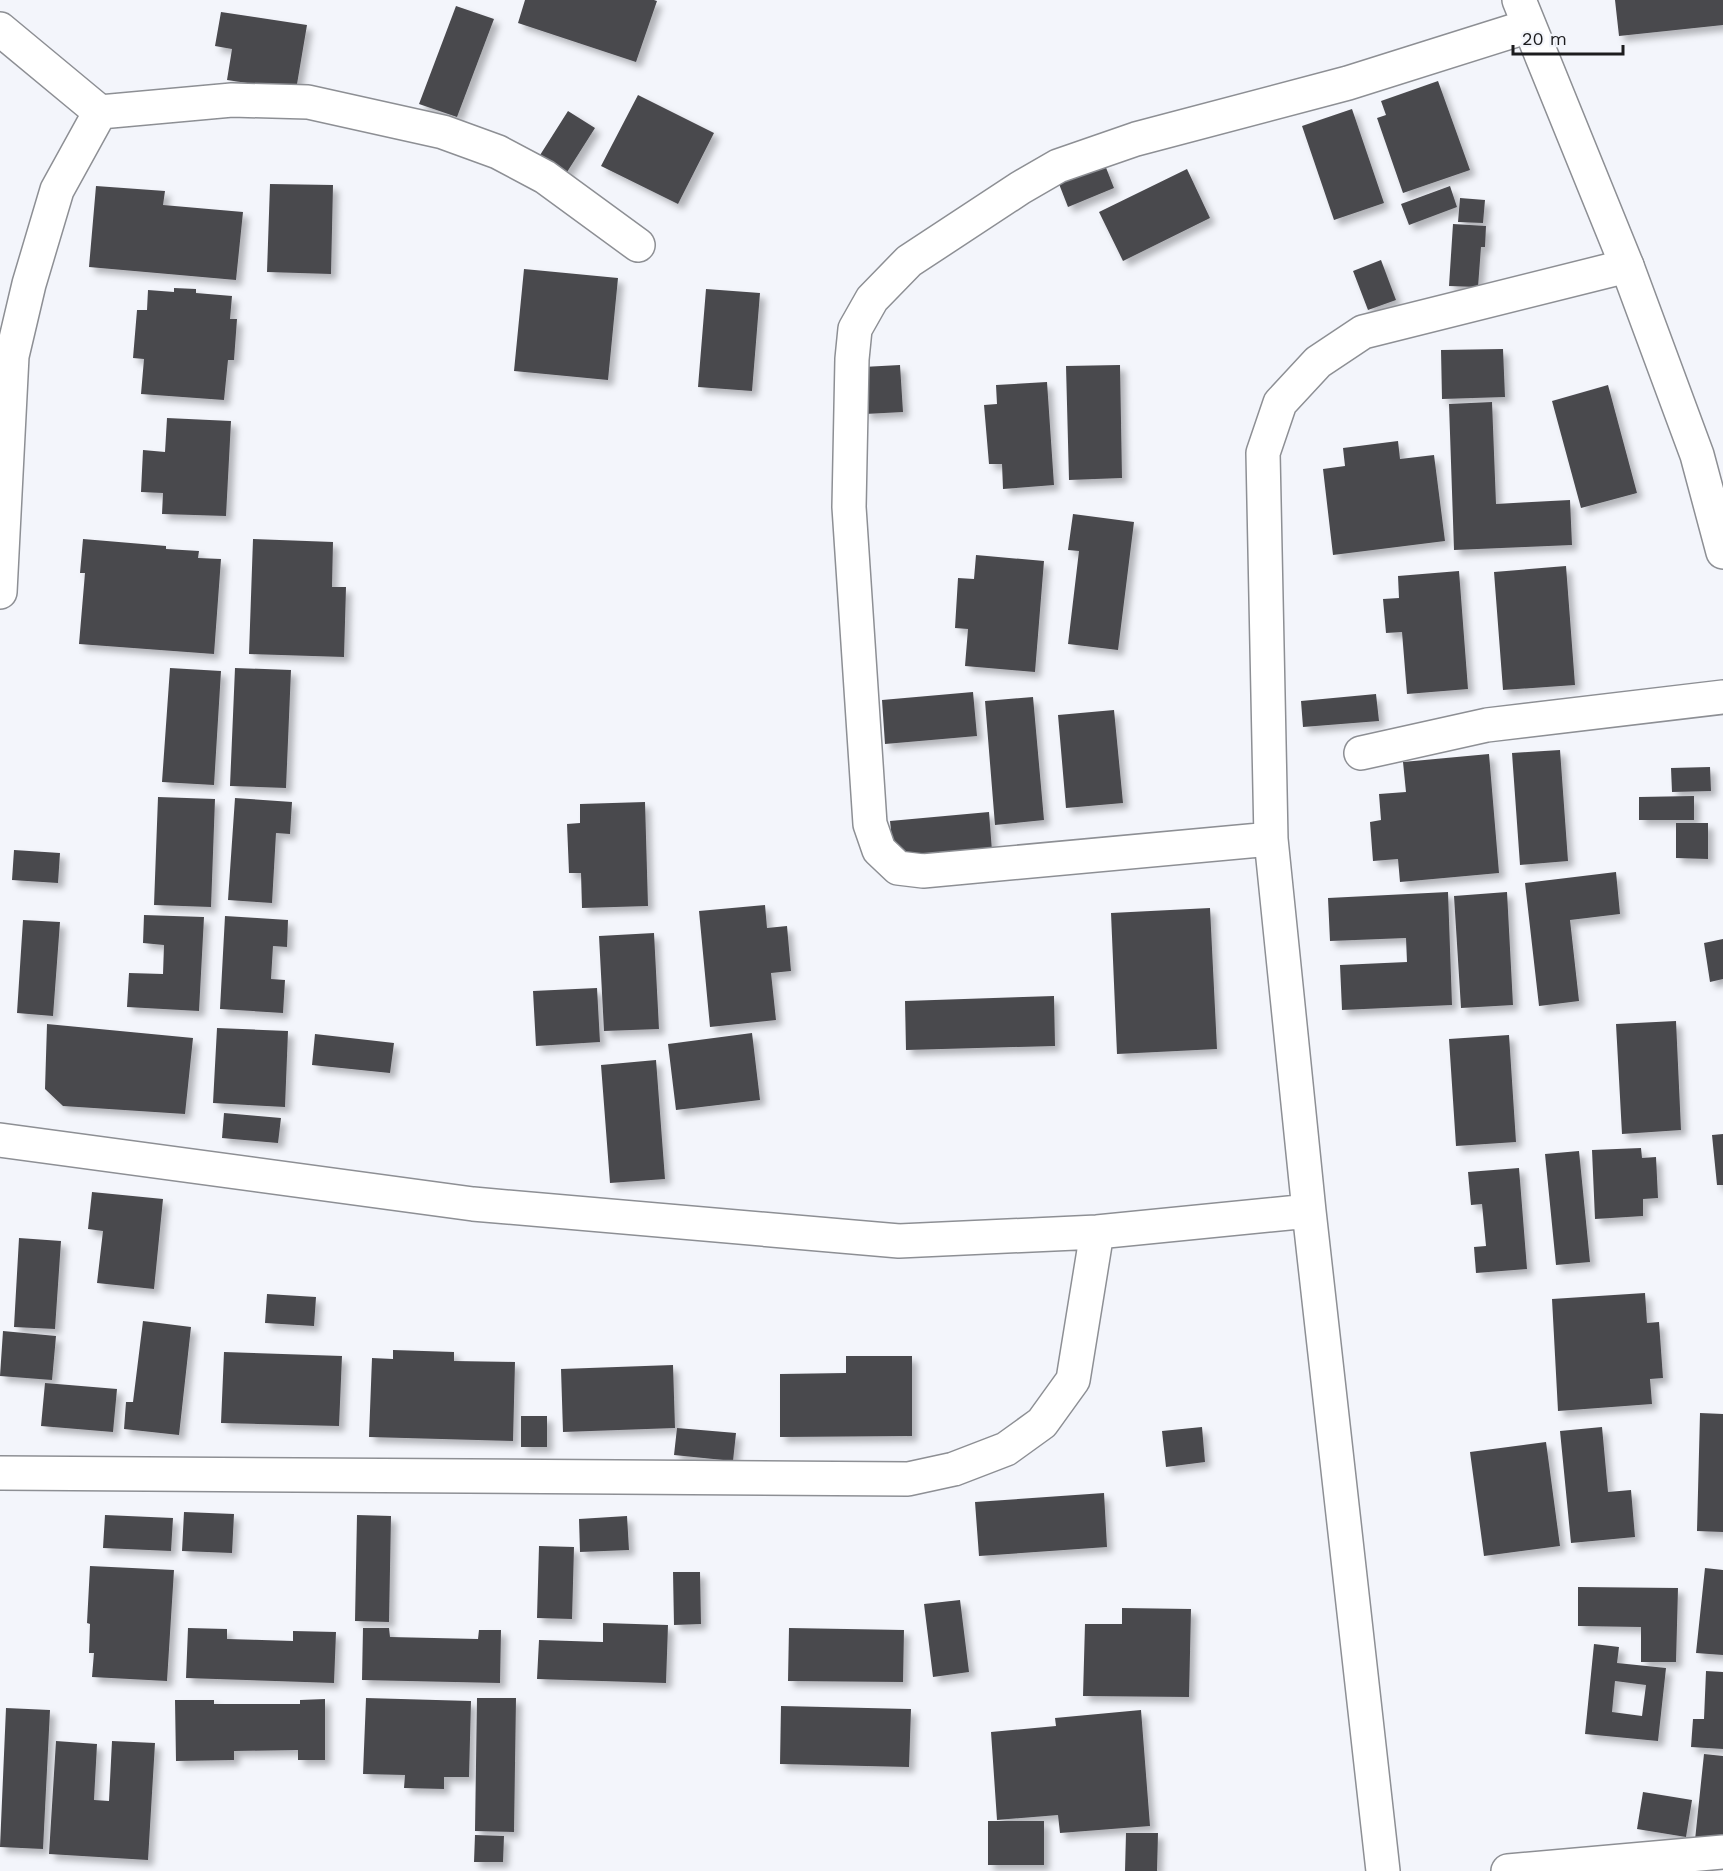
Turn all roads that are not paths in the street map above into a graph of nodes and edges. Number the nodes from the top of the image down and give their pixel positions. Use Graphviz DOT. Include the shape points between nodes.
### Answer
graph roads {
  1 [pos="1524,13"];
  2 [pos="0,29"];
  3 [pos="100,112"];
  4 [pos="638,245"];
  5 [pos="1627,266"];
  6 [pos="6,355"];
  7 [pos="1723,552"];
  8 [pos="0,592"];
  9 [pos="1723,697"];
  10 [pos="1361,753"];
  11 [pos="1271,839"];
  12 [pos="0,1140"];
  13 [pos="1309,1211"];
  14 [pos="1097,1232"];
  15 [pos="0,1473"];
  16 [pos="1723,1852"];
  17 [pos="1383,1871"];
  18 [pos="1508,1871"];
  1 -- 5 [label="street"];
  1 -- 11 [label="street" via="1348,83 1136,139 1058,166 909,261 872,299 855,329 849,507 870,824 879,850 898,868 923,871"];
  2 -- 3 [label="street"];
  3 -- 4 [label="street" via="232,100 308,102 443,132 498,152 545,177"];
  3 -- 6 [label="street" via="57,190"];
  5 -- 7 [label="street" via="1697,455"];
  5 -- 11 [label="street" via="1363,332 1318,362 1280,403 1263,453"];
  6 -- 8 [label="street"];
  9 -- 10 [label="street" via="1487,725"];
  11 -- 13 [label="street"];
  12 -- 14 [label="street" via="474,1204 899,1241"];
  13 -- 14 [label="street"];
  13 -- 17 [label="street"];
  14 -- 15 [label="street" via="1073,1380 1042,1423 1006,1449 954,1469 908,1479"];
  16 -- 18 [label="street"];
}
